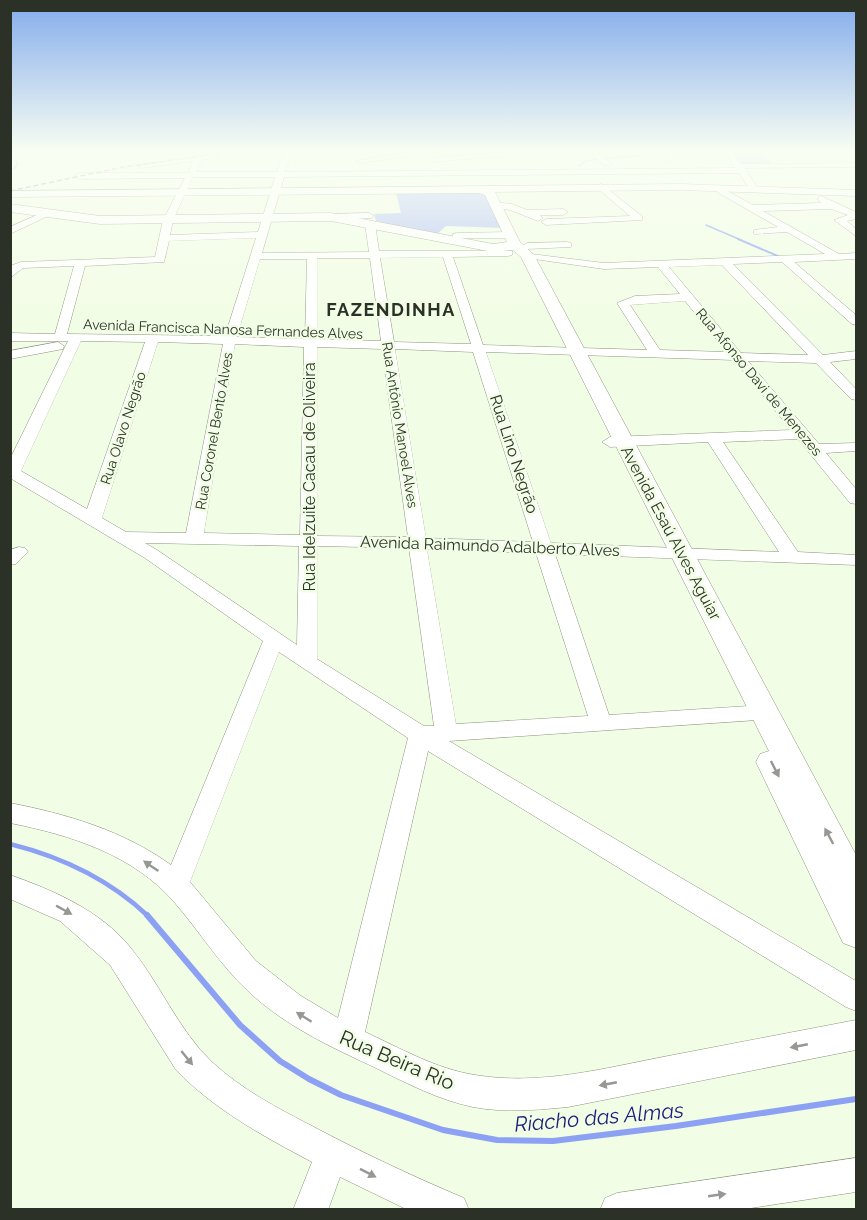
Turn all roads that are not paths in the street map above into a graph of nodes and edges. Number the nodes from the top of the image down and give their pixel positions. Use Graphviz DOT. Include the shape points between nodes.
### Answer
graph roads {
  1 [pos="16,209"];
  2 [pos="173,209"];
  3 [pos="269,209"];
  4 [pos="367,209"];
  5 [pos="495,209"];
  6 [pos="517,209"];
  7 [pos="754,209"];
  8 [pos="838,209"];
  9 [pos="628,210"];
  10 [pos="527,213"];
  11 [pos="47,214"];
  12 [pos="856,216"];
  13 [pos="266,218"];
  14 [pos="168,220"];
  15 [pos="369,220"];
  16 [pos="550,224"];
  17 [pos="528,225"];
  18 [pos="789,229"];
  19 [pos="10,231"];
  20 [pos="757,232"];
  21 [pos="856,233"];
  22 [pos="261,235"];
  23 [pos="457,236"];
  24 [pos="164,238"];
  25 [pos="511,241"];
  26 [pos="567,245"];
  27 [pos="375,254"];
  28 [pos="447,254"];
  29 [pos="312,255"];
  30 [pos="255,256"];
  31 [pos="856,256"];
  32 [pos="838,257"];
  33 [pos="786,260"];
  34 [pos="725,262"];
  35 [pos="80,263"];
  36 [pos="661,264"];
  37 [pos="856,267"];
  38 [pos="13,271"];
  39 [pos="688,297"];
  40 [pos="856,321"];
  41 [pos="10,337"];
  42 [pos="60,338"];
  43 [pos="75,340"];
  44 [pos="153,340"];
  45 [pos="230,342"];
  46 [pos="310,345"];
  47 [pos="388,347"];
  48 [pos="479,349"];
  49 [pos="571,352"];
  50 [pos="656,354"];
  51 [pos="10,355"];
  52 [pos="856,355"];
  53 [pos="739,357"];
  54 [pos="819,359"];
  55 [pos="856,396"];
  56 [pos="802,434"];
  57 [pos="713,438"];
  58 [pos="616,442"];
  59 [pos="856,447"];
  60 [pos="815,449"];
  61 [pos="14,479"];
  62 [pos="856,500"];
  63 [pos="93,518"];
  64 [pos="124,537"];
  65 [pos="194,538"];
  66 [pos="309,540"];
  67 [pos="418,543"];
  68 [pos="545,547"];
  69 [pos="674,552"];
  70 [pos="792,557"];
  71 [pos="856,561"];
  72 [pos="274,639"];
  73 [pos="307,662"];
  74 [pos="756,714"];
  75 [pos="602,723"];
  76 [pos="433,734"];
  77 [pos="10,813"];
  78 [pos="176,885"];
  79 [pos="10,886"];
  80 [pos="856,888"];
  81 [pos="856,932"];
  82 [pos="856,997"];
  83 [pos="856,1035"];
  84 [pos="348,1040"];
  85 [pos="332,1154"];
  86 [pos="856,1175"];
  87 [pos="310,1209"];
  88 [pos="452,1209"];
  89 [pos="618,1209"];
  1 -- 11 [label="main road"];
  2 -- 14 [label="street"];
  3 -- 13 [label="street, Rua Coronel Bento Alves"];
  4 -- 15 [label="main road, Rua Antônio Manoel Alves"];
  5 -- 25 [label="main road, Avenida Esaú Alves Aguiar"];
  6 -- 10 [label="street"];
  7 -- 18 [label="street"];
  8 -- 12 [label="street"];
  9 -- 10 [label="street"];
  9 -- 16 [label="street" via="639,218"];
  10 -- 16 [label="street"];
  11 -- 14 [label="main road" via="100,220"];
  11 -- 19 [label="street"];
  12 -- 21 [label="street" via="839,220"];
  13 -- 14 [label="main road"];
  13 -- 15 [label="main road"];
  13 -- 22 [label="street, Rua Coronel Bento Alves"];
  14 -- 24 [label="street"];
  15 -- 25 [label="main road"];
  15 -- 27 [label="street, Rua Antônio Manoel Alves"];
  16 -- 17 [label="street"];
  18 -- 20 [label="street"];
  18 -- 32 [label="street"];
  22 -- 24 [label="street"];
  22 -- 30 [label="street, Rua Coronel Bento Alves"];
  23 -- 25 [label="street"];
  24 -- 35 [label="street" via="160,260"];
  25 -- 26 [label="street"];
  25 -- 28 [label="street"];
  25 -- 36 [label="street" via="594,265"];
  25 -- 49 [label="main road, Avenida Esaú Alves Aguiar"];
  27 -- 28 [label="street"];
  27 -- 29 [label="street"];
  27 -- 47 [label="street, Rua Antônio Manoel Alves"];
  28 -- 48 [label="street, Rua Lino Negrão"];
  29 -- 30 [label="street"];
  29 -- 46 [label="street, Rua Idelzuite Cacau de Oliveira"];
  30 -- 45 [label="street, Rua Coronel Bento Alves"];
  31 -- 32 [label="street"];
  32 -- 33 [label="street"];
  32 -- 37 [label="street"];
  33 -- 34 [label="street"];
  33 -- 40 [label="street"];
  34 -- 36 [label="street"];
  34 -- 54 [label="street"];
  35 -- 38 [label="street"];
  35 -- 42 [label="street"];
  36 -- 39 [label="street, Rua Afonso Davi de Menezes"];
  39 -- 50 [label="street" via="623,302"];
  39 -- 53 [label="street, Rua Afonso Davi de Menezes"];
  41 -- 42 [label="street, Avenida Francisca Nanosa Fernandes Alves"];
  42 -- 43 [label="street, Avenida Francisca Nanosa Fernandes Alves"];
  43 -- 44 [label="street, Avenida Francisca Nanosa Fernandes Alves"];
  43 -- 51 [label="street"];
  43 -- 61 [label="street"];
  44 -- 45 [label="street, Avenida Francisca Nanosa Fernandes Alves"];
  44 -- 63 [label="street, Rua Olavo Negrão"];
  45 -- 46 [label="street, Avenida Francisca Nanosa Fernandes Alves"];
  45 -- 65 [label="street, Rua Coronel Bento Alves"];
  46 -- 47 [label="street, Avenida Francisca Nanosa Fernandes Alves"];
  46 -- 66 [label="street, Rua Idelzuite Cacau de Oliveira"];
  47 -- 48 [label="street, Avenida Francisca Nanosa Fernandes Alves"];
  47 -- 67 [label="street, Rua Antônio Manoel Alves"];
  48 -- 49 [label="street, Avenida Francisca Nanosa Fernandes Alves"];
  48 -- 68 [label="street, Rua Lino Negrão"];
  49 -- 50 [label="street, Avenida Francisca Nanosa Fernandes Alves"];
  49 -- 58 [label="main road, Avenida Esaú Alves Aguiar"];
  50 -- 53 [label="street, Avenida Francisca Nanosa Fernandes Alves"];
  52 -- 54 [label="street, Avenida Francisca Nanosa Fernandes Alves"];
  53 -- 54 [label="street, Avenida Francisca Nanosa Fernandes Alves"];
  53 -- 56 [label="street, Rua Afonso Davi de Menezes"];
  54 -- 55 [label="street"];
  56 -- 57 [label="street"];
  56 -- 60 [label="street, Rua Afonso Davi de Menezes"];
  57 -- 58 [label="street"];
  57 -- 70 [label="street"];
  58 -- 69 [label="main road, Avenida Esaú Alves Aguiar"];
  59 -- 60 [label="street"];
  60 -- 62 [label="street, Rua Afonso Davi de Menezes"];
  61 -- 63 [label="street"];
  63 -- 64 [label="street"];
  64 -- 65 [label="street, Avenida Raimundo Adalberto Alves"];
  64 -- 72 [label="street"];
  65 -- 66 [label="street, Avenida Raimundo Adalberto Alves"];
  66 -- 67 [label="street, Avenida Raimundo Adalberto Alves"];
  66 -- 73 [label="street, Rua Idelzuite Cacau de Oliveira"];
  67 -- 68 [label="street, Avenida Raimundo Adalberto Alves"];
  67 -- 76 [label="street, Rua Antônio Manoel Alves"];
  68 -- 69 [label="street, Avenida Raimundo Adalberto Alves"];
  68 -- 75 [label="street, Rua Lino Negrão"];
  69 -- 70 [label="street, Avenida Raimundo Adalberto Alves"];
  69 -- 74 [label="main road, Avenida Esaú Alves Aguiar"];
  70 -- 71 [label="street, Avenida Raimundo Adalberto Alves"];
  72 -- 73 [label="street"];
  72 -- 78 [label="street"];
  73 -- 76 [label="street"];
  74 -- 75 [label="street"];
  80 -- 74 [label="main road, Avenida Esaú Alves Aguiar, one-way"];
  74 -- 81 [label="main road, Avenida Esaú Alves Aguiar, one-way"];
  75 -- 76 [label="street"];
  76 -- 82 [label="street"];
  76 -- 84 [label="street, Rua Antônio Manoel Alves"];
  78 -- 77 [label="street, Rua Beira Rio, one-way" via="138,857 108,843 42,818"];
  84 -- 78 [label="street, Rua Beira Rio, one-way" via="302,1016 262,985"];
  79 -- 85 [label="street, one-way" via="70,913 105,940 125,963 187,1059 213,1085 246,1108"];
  83 -- 84 [label="street, Rua Beira Rio, one-way" via="592,1087 532,1094 472,1090"];
  85 -- 87 [label="street"];
  85 -- 88 [label="street, one-way"];
  89 -- 86 [label="street, one-way"];
}
